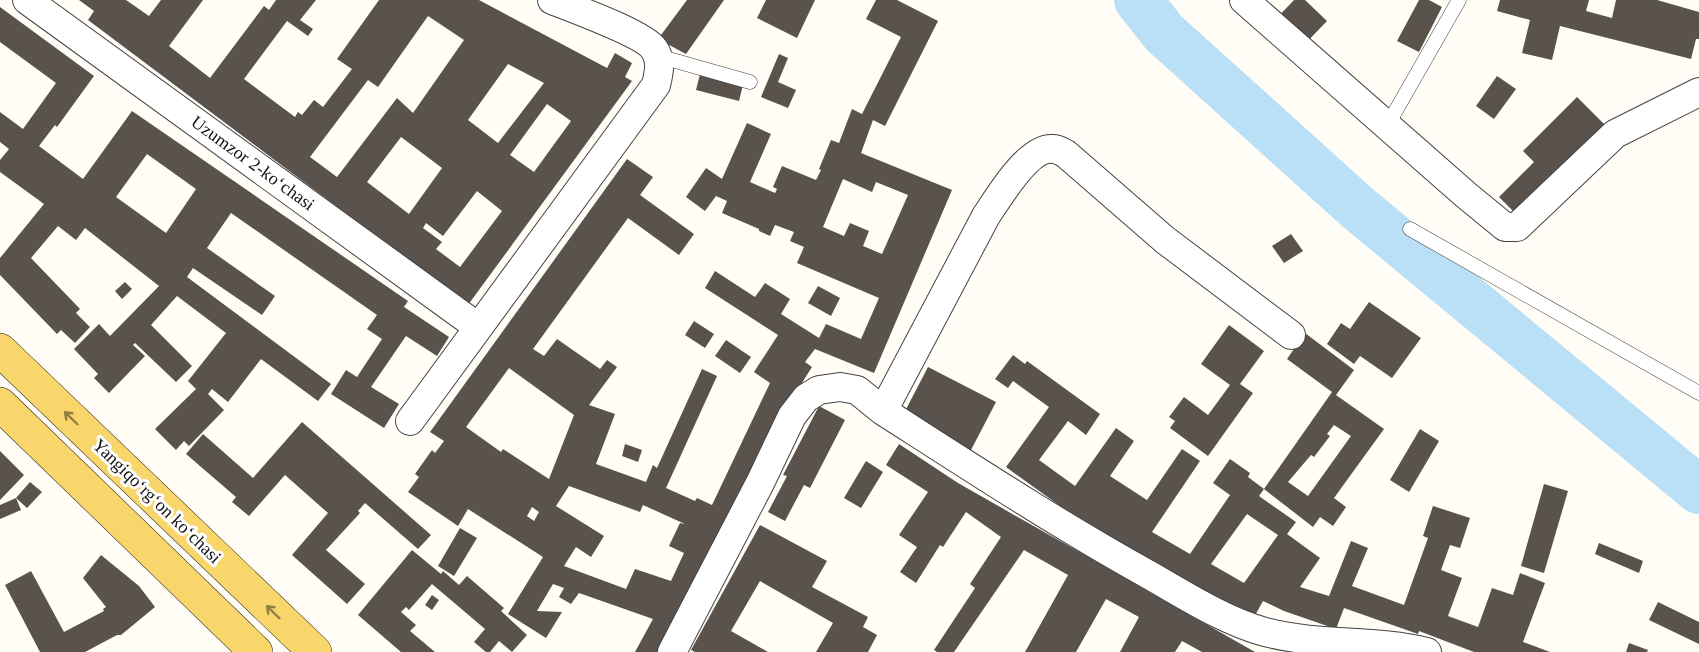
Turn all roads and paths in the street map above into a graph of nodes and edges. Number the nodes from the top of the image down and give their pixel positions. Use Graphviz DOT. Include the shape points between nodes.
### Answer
graph roads {
  1 [pos="27,0"];
  2 [pos="552,0"];
  3 [pos="1244,0"];
  4 [pos="1459,0"];
  5 [pos="658,56"];
  6 [pos="750,82"];
  7 [pos="1699,92"];
  8 [pos="1387,126"];
  9 [pos="1410,229"];
  10 [pos="478,327"];
  11 [pos="1291,334"];
  12 [pos="0,350"];
  13 [pos="1699,393"];
  14 [pos="0,404"];
  15 [pos="883,411"];
  16 [pos="410,420"];
  17 [pos="0,421"];
  18 [pos="677,650"];
  19 [pos="242,652"];
  20 [pos="256,652"];
  21 [pos="315,652"];
  22 [pos="1427,652"];
  1 -- 10 [label="street, Uzumzor 2-koʻchasi"];
  2 -- 5 [label="street" via="640,37"];
  3 -- 8 [label="street"];
  4 -- 8 [label="lane"];
  5 -- 6 [label="lane"];
  5 -- 10 [label="street" via="656,85"];
  7 -- 8 [label="street" via="1615,134 1517,226 1505,226"];
  9 -- 13 [label="lane"];
  10 -- 16 [label="street"];
  11 -- 15 [label="street" via="1165,240 1066,154 1052,148 1039,152 1026,163 986,216"];
  21 -- 12 [label="main road, Yangiqoʻrgʻon koʻchasi, one-way"];
  14 -- 20 [label="main road"];
  15 -- 18 [label="street" via="857,390 840,387 819,390 806,398 792,416"];
  15 -- 22 [label="street" via="1082,538 1215,612 1264,632"];
  17 -- 19 [label="lane"];
}
